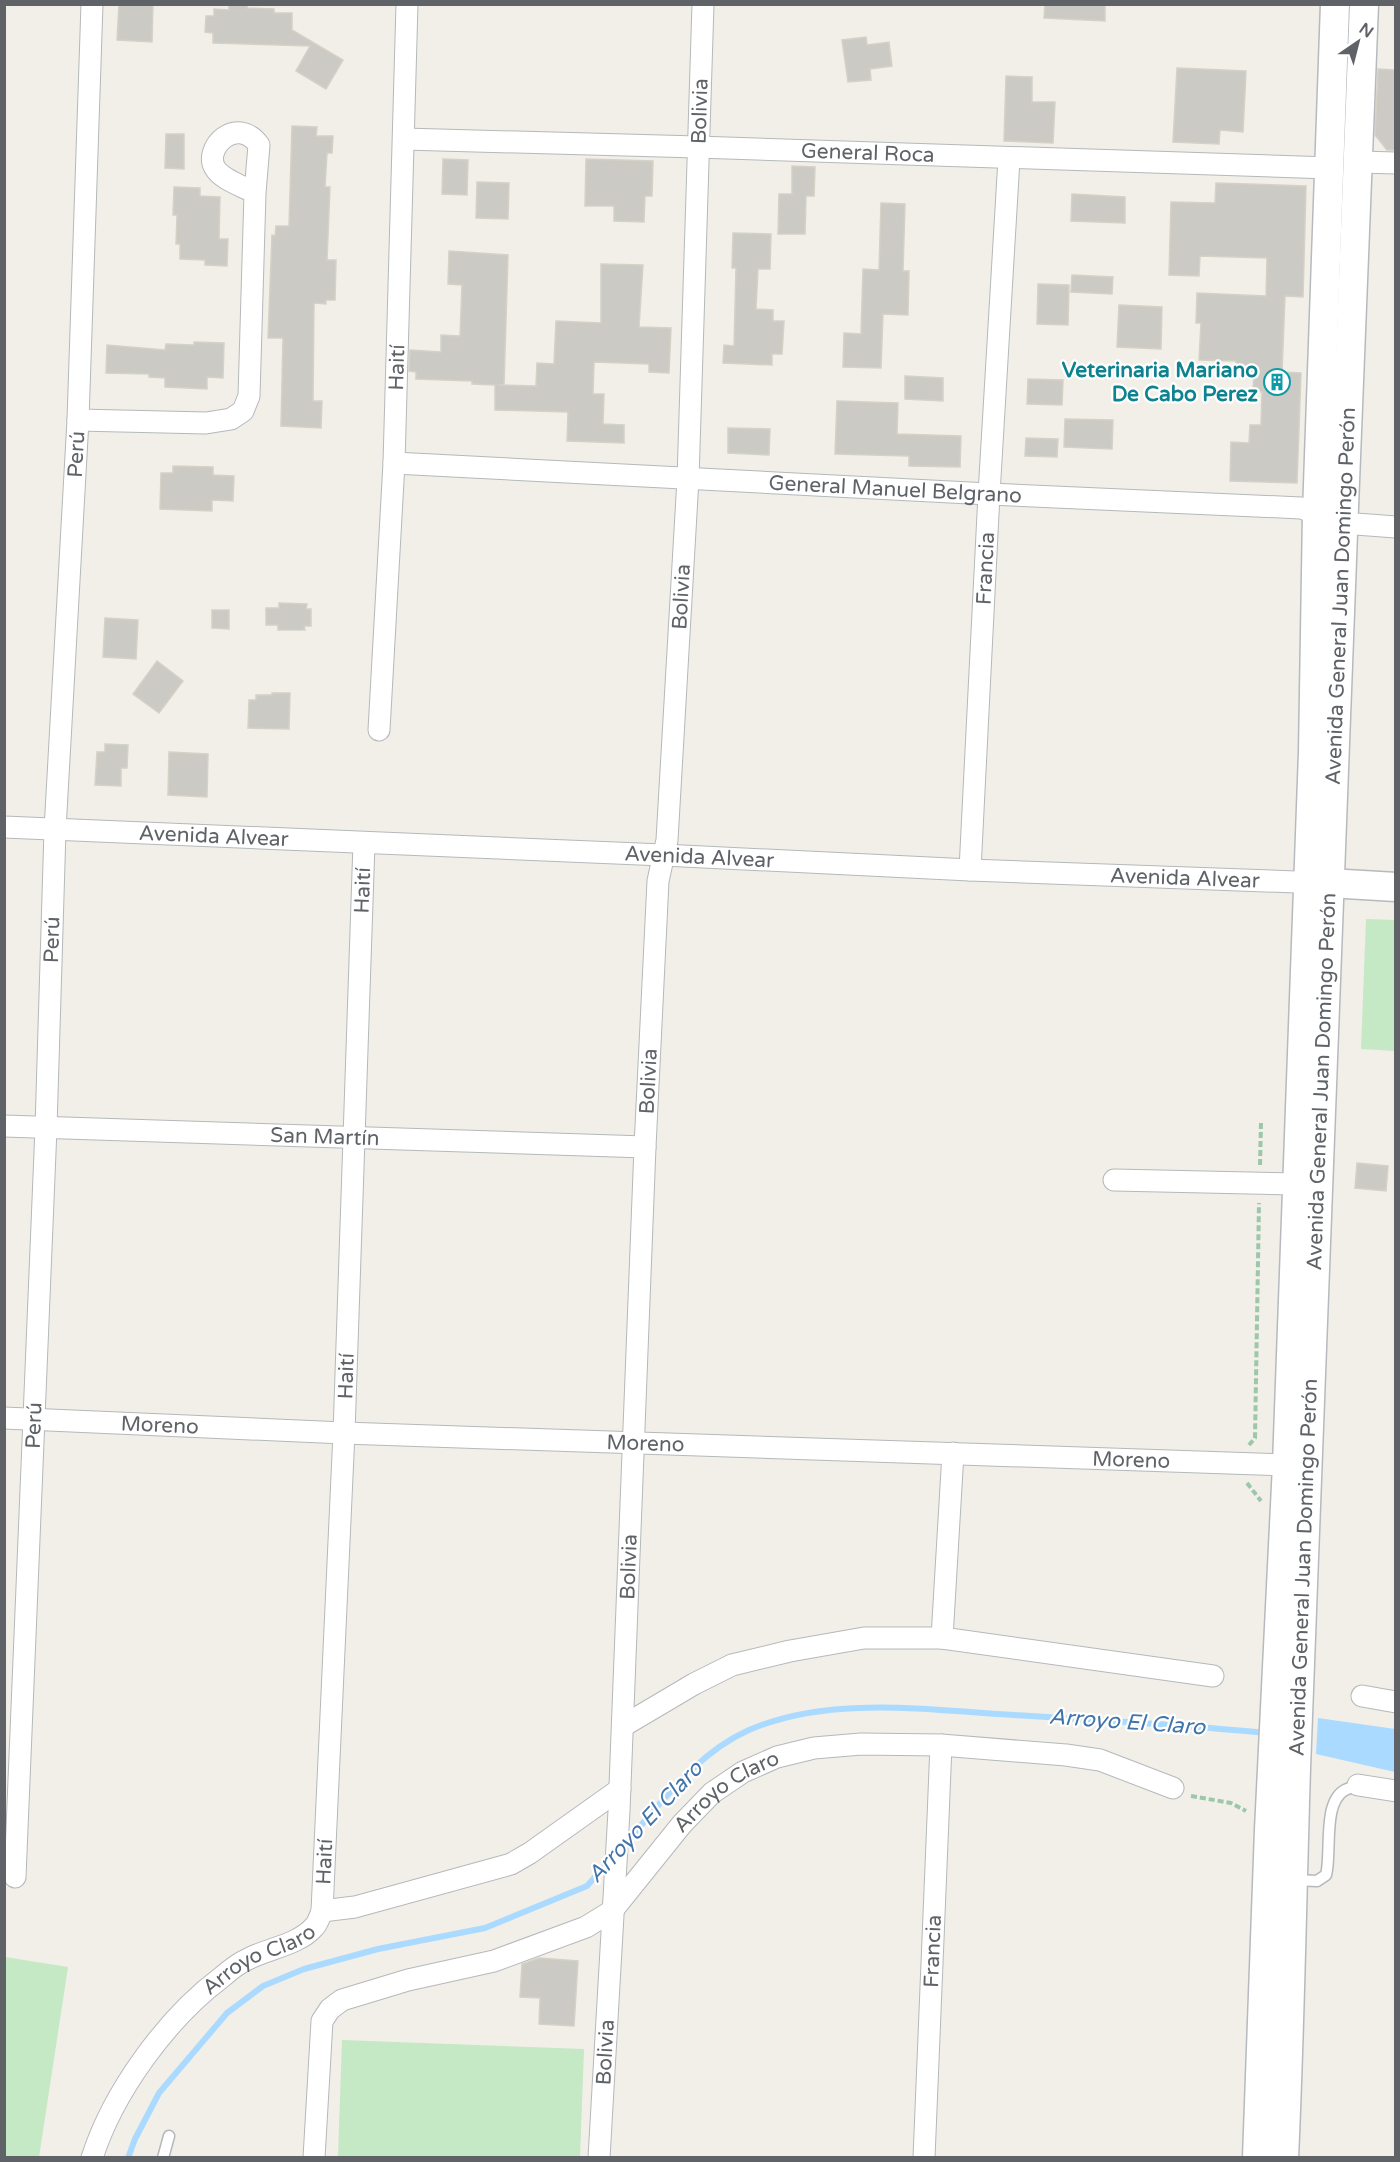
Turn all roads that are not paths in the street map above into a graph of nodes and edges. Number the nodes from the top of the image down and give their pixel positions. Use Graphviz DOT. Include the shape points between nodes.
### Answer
graph roads {
  1 [pos="92,4"];
  2 [pos="407,4"];
  3 [pos="703,4"];
  4 [pos="1335,4"];
  5 [pos="1364,4"];
  6 [pos="404,140"];
  7 [pos="697,147"];
  8 [pos="1009,159"];
  9 [pos="1358,162"];
  10 [pos="1395,163"];
  11 [pos="1330,168"];
  12 [pos="255,193"];
  13 [pos="78,420"];
  14 [pos="394,463"];
  15 [pos="688,479"];
  16 [pos="988,494"];
  17 [pos="1330,518"];
  18 [pos="1395,526"];
  19 [pos="379,730"];
  20 [pos="4,827"];
  21 [pos="55,830"];
  22 [pos="364,843"];
  23 [pos="663,855"];
  24 [pos="970,870"];
  25 [pos="1319,883"];
  26 [pos="1395,887"];
  27 [pos="4,1126"];
  28 [pos="46,1128"];
  29 [pos="354,1138"];
  30 [pos="645,1147"];
  31 [pos="1114,1180"];
  32 [pos="1297,1184"];
  33 [pos="4,1418"];
  34 [pos="33,1419"];
  35 [pos="344,1433"];
  36 [pos="634,1443"];
  37 [pos="953,1454"];
  38 [pos="1287,1466"];
  39 [pos="942,1638"];
  40 [pos="1213,1676"];
  41 [pos="1288,1695"];
  42 [pos="1362,1696"];
  43 [pos="1395,1702"];
  44 [pos="13,1710"];
  45 [pos="623,1726"];
  46 [pos="941,1745"];
  47 [pos="1284,1765"];
  48 [pos="1358,1785"];
  49 [pos="1173,1788"];
  50 [pos="620,1789"];
  51 [pos="1395,1791"];
  52 [pos="15,1877"];
  53 [pos="1294,1880"];
  54 [pos="613,1902"];
  55 [pos="322,1911"];
  56 [pos="169,2136"];
  57 [pos="92,2157"];
  58 [pos="163,2157"];
  59 [pos="314,2157"];
  60 [pos="598,2157"];
  61 [pos="924,2157"];
  62 [pos="1257,2157"];
  63 [pos="1284,2157"];
  1 -- 13 [label="street, Perú"];
  2 -- 6 [label="street, Haití"];
  3 -- 7 [label="street, Bolivia"];
  4 -- 11 [label="main road, Avenida General Juan Domingo Perón"];
  5 -- 9 [label="main road, Avenida General Juan Domingo Perón"];
  6 -- 7 [label="street, General Roca"];
  6 -- 14 [label="street, Haití"];
  7 -- 8 [label="street, General Roca"];
  7 -- 15 [label="street, Bolivia"];
  8 -- 11 [label="street, General Roca"];
  8 -- 16 [label="street, Francia"];
  9 -- 10 [label="street"];
  9 -- 17 [label="main road, Avenida General Juan Domingo Perón"];
  11 -- 17 [label="main road, Avenida General Juan Domingo Perón"];
  12 -- 13 [label="street" via="249,396 243,411 231,419 206,423"];
  13 -- 21 [label="street, Perú"];
  14 -- 15 [label="street, General Manuel Belgrano"];
  14 -- 19 [label="street, Haití"];
  15 -- 16 [label="street, General Manuel Belgrano"];
  15 -- 23 [label="street, Bolivia"];
  16 -- 17 [label="street, General Manuel Belgrano" via="1300,507"];
  16 -- 24 [label="street, Francia"];
  17 -- 18 [label="street, General Manuel Belgrano"];
  17 -- 25 [label="main road, Avenida General Juan Domingo Perón"];
  20 -- 21 [label="street, Avenida Alvear"];
  21 -- 22 [label="street, Avenida Alvear"];
  21 -- 28 [label="street, Perú"];
  22 -- 23 [label="street, Avenida Alvear"];
  22 -- 29 [label="street, Haití"];
  23 -- 24 [label="street, Avenida Alvear"];
  23 -- 30 [label="street, Bolivia" via="658,881"];
  24 -- 25 [label="street, Avenida Alvear"];
  25 -- 26 [label="main road, Avenida Alvear"];
  25 -- 32 [label="main road, Avenida General Juan Domingo Perón"];
  25 -- 41 [label="main road, Avenida General Juan Domingo Perón"];
  27 -- 28 [label="street, San Martín"];
  28 -- 29 [label="street, San Martín"];
  28 -- 34 [label="street, Perú"];
  29 -- 30 [label="street, San Martín"];
  29 -- 35 [label="street, Haití"];
  30 -- 36 [label="street, Bolivia"];
  31 -- 32 [label="street"];
  32 -- 38 [label="main road, Avenida General Juan Domingo Perón"];
  33 -- 34 [label="street, Moreno"];
  34 -- 35 [label="street, Moreno"];
  34 -- 44 [label="street, Perú"];
  35 -- 36 [label="street, Moreno"];
  35 -- 55 [label="street, Haití"];
  36 -- 37 [label="street, Moreno"];
  36 -- 45 [label="street, Bolivia"];
  37 -- 38 [label="street, Moreno"];
  37 -- 39 [label="street"];
  38 -- 41 [label="main road, Avenida General Juan Domingo Perón"];
  39 -- 40 [label="street"];
  39 -- 45 [label="street" via="864,1638 732,1665"];
  41 -- 47 [label="main road, Avenida General Juan Domingo Perón"];
  42 -- 43 [label="street"];
  44 -- 52 [label="street, Perú"];
  45 -- 50 [label="street, Bolivia"];
  46 -- 49 [label="street, Arroyo Claro" via="1100,1760"];
  46 -- 54 [label="street, Arroyo Claro" via="814,1748 777,1757 743,1772 712,1793"];
  46 -- 61 [label="street, Francia"];
  47 -- 53 [label="main road, Avenida General Juan Domingo Perón"];
  47 -- 62 [label="main road, Avenida General Juan Domingo Perón"];
  48 -- 51 [label="street"];
  48 -- 53 [label="lane" via="1343,1791 1336,1800 1329,1824 1326,1875 1317,1881"];
  50 -- 54 [label="street, Bolivia"];
  50 -- 55 [label="street, Arroyo Claro" via="511,1864 355,1907"];
  53 -- 63 [label="main road, Avenida General Juan Domingo Perón"];
  54 -- 59 [label="street, Arroyo Claro" via="586,1927 494,1961 342,2000 330,2009 322,2021"];
  54 -- 60 [label="street, Bolivia"];
  55 -- 57 [label="street, Arroyo Claro" via="316,1926 304,1936 248,1959 191,2003 130,2079 105,2123"];
  56 -- 58 [label="lane"];
}
